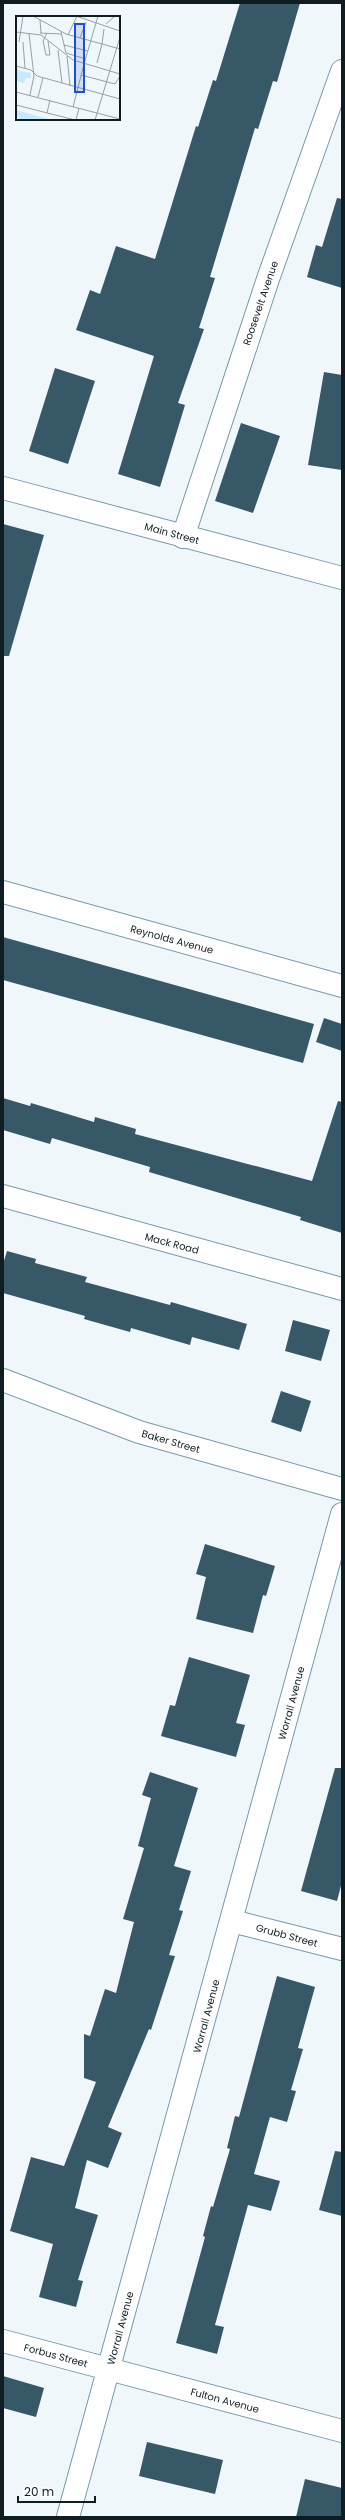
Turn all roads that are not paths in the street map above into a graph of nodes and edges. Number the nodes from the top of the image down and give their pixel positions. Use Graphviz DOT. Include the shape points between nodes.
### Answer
graph roads {
  1 [pos="342,71"];
  2 [pos="3,488"];
  3 [pos="183,536"];
  4 [pos="342,578"];
  5 [pos="3,892"];
  6 [pos="342,986"];
  7 [pos="3,1196"];
  8 [pos="342,1289"];
  9 [pos="3,1380"];
  10 [pos="342,1489"];
  11 [pos="342,1514"];
  12 [pos="232,1921"];
  13 [pos="342,1949"];
  14 [pos="3,2340"];
  15 [pos="109,2370"];
  16 [pos="342,2431"];
  17 [pos="68,2517"];
  1 -- 3 [label="main road, Roosevelt Avenue" via="268,279"];
  2 -- 3 [label="main road, Main Street"];
  3 -- 4 [label="main road, Main Street"];
  5 -- 6 [label="main road, Reynolds Avenue"];
  7 -- 8 [label="main road, Mack Road"];
  9 -- 10 [label="main road, Baker Street" via="140,1432"];
  11 -- 12 [label="main road, Worrall Avenue"];
  12 -- 13 [label="main road, Grubb Street"];
  12 -- 15 [label="main road, Worrall Avenue"];
  14 -- 15 [label="main road, Forbus Street"];
  15 -- 16 [label="main road, Fulton Avenue"];
  15 -- 17 [label="main road, Worrall Avenue"];
}
